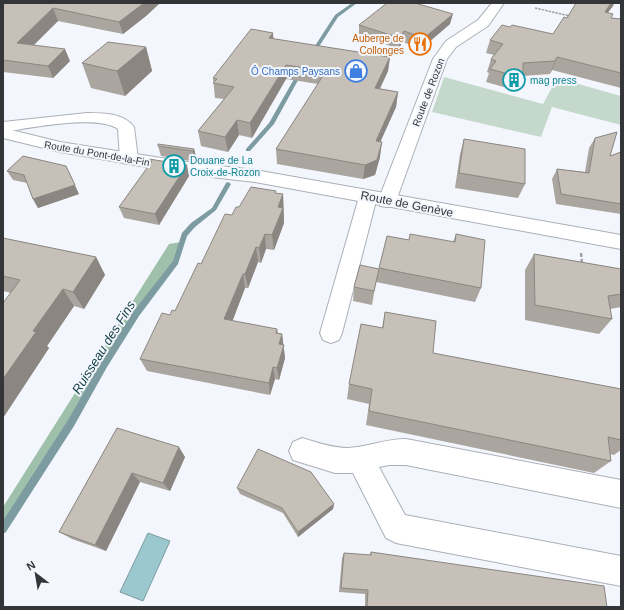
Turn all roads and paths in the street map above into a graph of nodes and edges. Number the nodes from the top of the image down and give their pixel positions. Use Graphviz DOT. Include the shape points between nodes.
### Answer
graph roads {
  1 [pos="498,3"];
  2 [pos="535,8"];
  3 [pos="576,18"];
  4 [pos="3,127"];
  5 [pos="3,134"];
  6 [pos="129,159"];
  7 [pos="193,169"];
  8 [pos="377,199"];
  9 [pos="580,235"];
  10 [pos="621,242"];
  11 [pos="582,267"];
  12 [pos="331,333"];
  13 [pos="302,451"];
  14 [pos="360,459"];
  15 [pos="621,494"];
  16 [pos="621,571"];
  1 -- 8 [label="street, Route de Rozon" via="483,23 451,44 440,58"];
  2 -- 3 [label="path"];
  4 -- 6 [label="street" via="72,118 112,118 126,127"];
  5 -- 6 [label="street, Route du Pont-de-la-Fin" via="60,148"];
  6 -- 7 [label="street, Route du Pont-de-la-Fin"];
  7 -- 8 [label="street, Route de Genève" via="255,176"];
  8 -- 9 [label="street, Route de Genève"];
  8 -- 12 [label="street, Route de Rozon"];
  9 -- 10 [label="street, Route de Genève"];
  9 -- 11 [label="path"];
  13 -- 14 [label="street" via="335,460"];
  14 -- 15 [label="street" via="389,452 406,452"];
  14 -- 16 [label="street" via="396,528"];
}
